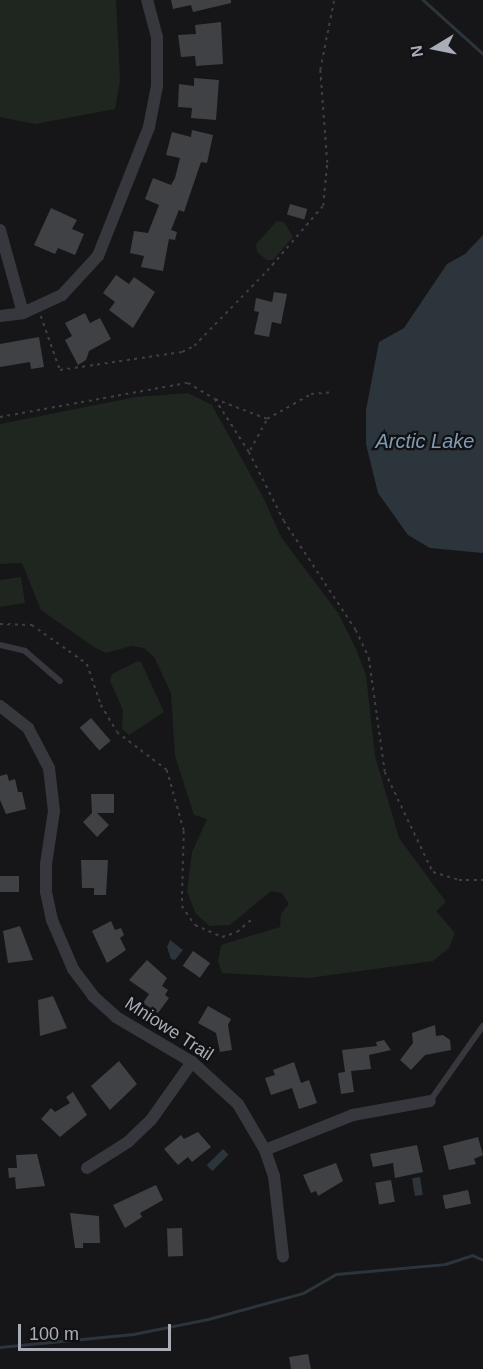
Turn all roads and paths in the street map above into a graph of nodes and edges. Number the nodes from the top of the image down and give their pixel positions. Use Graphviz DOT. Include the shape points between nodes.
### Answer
graph roads {
  1 [pos="147,0"];
  2 [pos="334,0"];
  3 [pos="0,230"];
  4 [pos="37,307"];
  5 [pos="23,313"];
  6 [pos="0,316"];
  7 [pos="332,392"];
  8 [pos="215,399"];
  9 [pos="0,417"];
  10 [pos="267,419"];
  11 [pos="249,452"];
  12 [pos="0,624"];
  13 [pos="0,645"];
  14 [pos="60,681"];
  15 [pos="0,706"];
  16 [pos="483,880"];
  17 [pos="251,920"];
  18 [pos="483,1026"];
  19 [pos="192,1062"];
  20 [pos="430,1101"];
  21 [pos="265,1150"];
  22 [pos="87,1168"];
  23 [pos="283,1256"];
  1 -- 4 [label="street" via="156,37 157,86 149,127 98,256 76,285"];
  2 -- 4 [label="path" via="320,70 327,164 323,206 194,346 182,352 60,370"];
  3 -- 5 [label="street"];
  4 -- 5 [label="street"];
  5 -- 6 [label="street"];
  7 -- 10 [label="path" via="310,394"];
  8 -- 9 [label="path" via="188,383"];
  8 -- 10 [label="path"];
  8 -- 11 [label="path"];
  10 -- 11 [label="path"];
  11 -- 16 [label="path" via="284,521 357,630 369,657 385,772 433,872 459,880"];
  12 -- 17 [label="path" via="32,625 87,664 101,705 117,732 167,770 184,831 182,906 195,925 222,937 237,932"];
  13 -- 14 [label="lane" via="25,651"];
  15 -- 19 [label="street, Mniowe Trail" via="28,728 49,768 54,811 46,892 52,920 73,969 93,996 116,1017"];
  18 -- 20 [label="lane"];
  19 -- 21 [label="street, Mniowe Trail" via="238,1104"];
  19 -- 22 [label="street" via="151,1120 128,1142"];
  20 -- 21 [label="street" via="353,1115"];
  21 -- 23 [label="street, Mniowe Trail" via="281,1216"];
}
